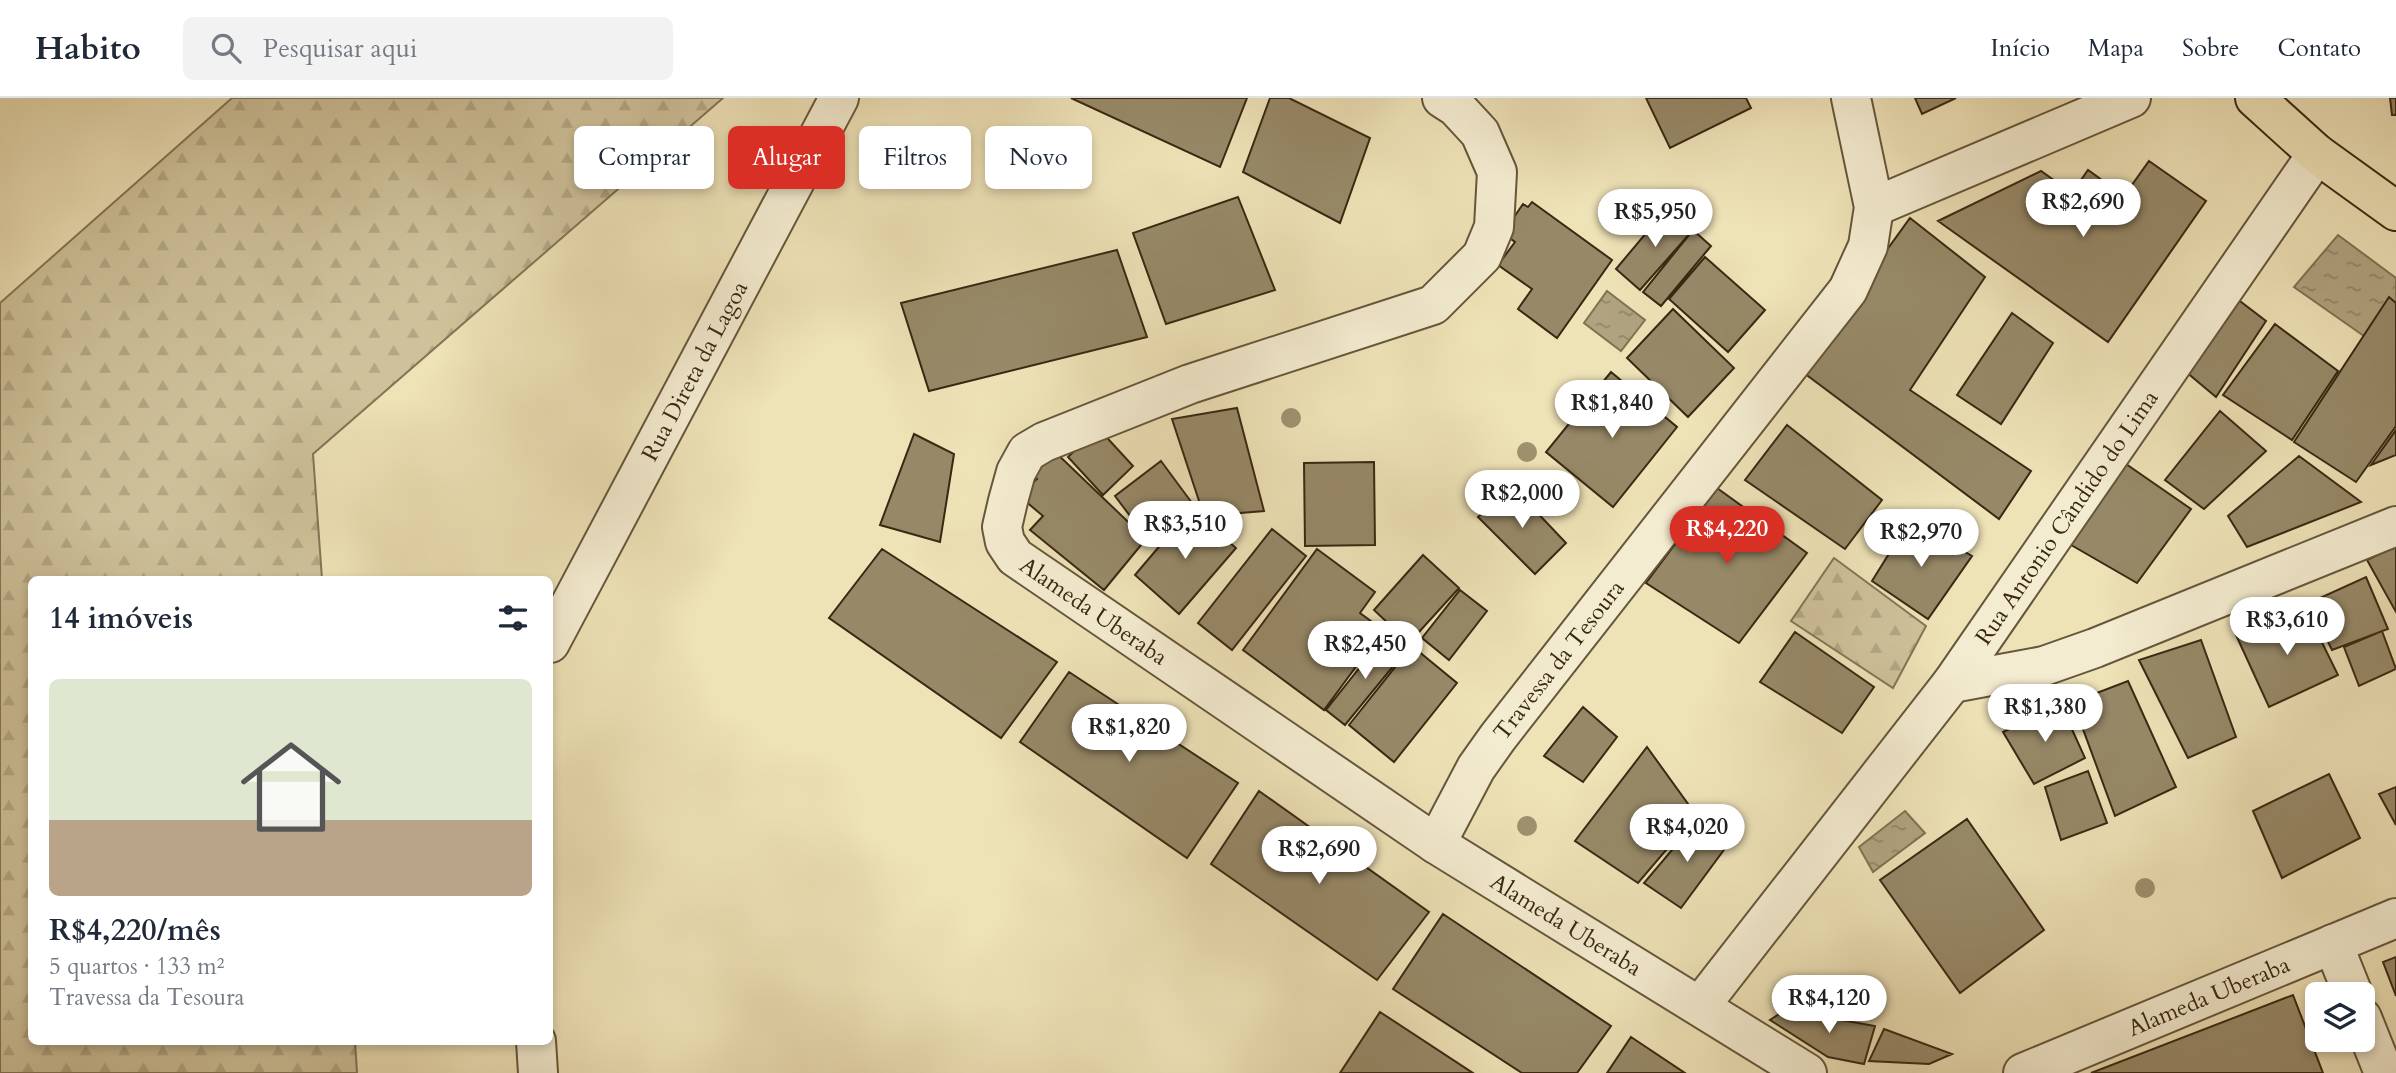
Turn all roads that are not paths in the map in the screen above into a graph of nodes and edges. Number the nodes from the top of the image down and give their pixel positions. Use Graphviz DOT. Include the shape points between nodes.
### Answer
graph roads {
  1 [pos="839,98"];
  2 [pos="1442,98"];
  3 [pos="1851,98"];
  4 [pos="2131,98"];
  5 [pos="2255,98"];
  6 [pos="2316,154"];
  7 [pos="1874,207"];
  8 [pos="2396,211"];
  9 [pos="2396,526"];
  10 [pos="553,637"];
  11 [pos="1952,683"];
  12 [pos="1436,844"];
  13 [pos="2396,918"];
  14 [pos="2333,944"];
  15 [pos="2348,982"];
  16 [pos="1700,1006"];
  17 [pos="536,1045"];
  18 [pos="2375,1050"];
  19 [pos="538,1073"];
  20 [pos="1807,1073"];
  21 [pos="2023,1073"];
  22 [pos="2384,1073"];
  1 -- 10 [label="street, Rua Direta da Lagoa"];
  2 -- 12 [label="street, Alameda Uberaba" via="1480,133 1497,172 1494,227 1482,256 1433,305 1190,384 1044,442 1027,453 1016,471 1002,527 1015,557"];
  3 -- 7 [label="street"];
  4 -- 7 [label="street"];
  5 -- 6 [label="main road"];
  6 -- 8 [label="main road"];
  6 -- 11 [label="street, Rua Antonio Cândido do Lima"];
  7 -- 12 [label="street, Travessa da Tesoura" via="1868,246 1847,290 1498,737"];
  9 -- 11 [label="street" via="2082,652 2022,671"];
  11 -- 16 [label="street, Rua Antonio Cândido do Lima"];
  12 -- 16 [label="street, Alameda Uberaba"];
  13 -- 14 [label="street, Alameda Uberaba"];
  14 -- 15 [label="street"];
  14 -- 21 [label="street, Alameda Uberaba"];
  16 -- 20 [label="street, Alameda Uberaba"];
  17 -- 19 [label="street"];
  18 -- 22 [label="street"];
}
